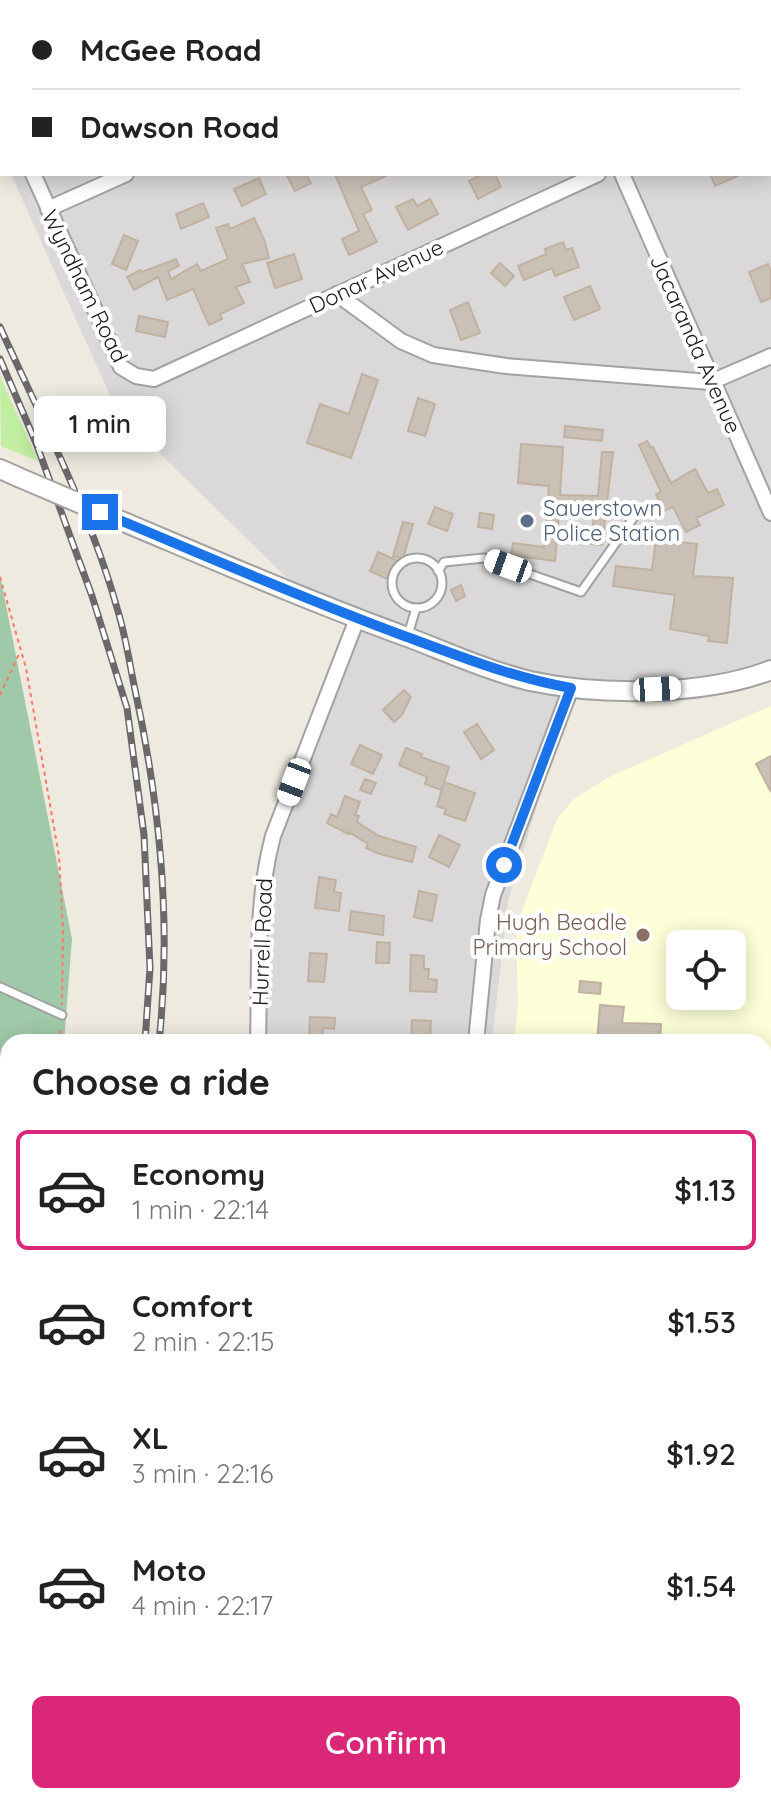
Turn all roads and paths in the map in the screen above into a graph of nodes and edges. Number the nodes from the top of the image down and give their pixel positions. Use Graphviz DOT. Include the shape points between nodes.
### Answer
graph roads {
  1 [pos="34,176"];
  2 [pos="122,176"];
  3 [pos="594,176"];
  4 [pos="623,176"];
  5 [pos="48,209"];
  6 [pos="337,294"];
  7 [pos="771,356"];
  8 [pos="154,379"];
  9 [pos="711,382"];
  10 [pos="9,473"];
  11 [pos="771,513"];
  12 [pos="634,517"];
  13 [pos="438,571"];
  14 [pos="0,577"];
  15 [pos="416,608"];
  16 [pos="357,619"];
  17 [pos="407,637"];
  18 [pos="21,651"];
  19 [pos="771,670"];
  20 [pos="571,688"];
  21 [pos="0,695"];
  22 [pos="0,987"];
  23 [pos="62,1015"];
  24 [pos="60,1034"];
  25 [pos="258,1034"];
  26 [pos="477,1034"];
  1 -- 5 [label="street, Wyndham Road"];
  2 -- 5 [label="street"];
  3 -- 6 [label="street, Donar Avenue"];
  4 -- 9 [label="street, Jacaranda Avenue"];
  5 -- 8 [label="street, Wyndham Road" via="121,367"];
  6 -- 8 [label="street, Donar Avenue"];
  6 -- 9 [label="street" via="401,341 433,355"];
  7 -- 9 [label="street"];
  9 -- 11 [label="street, Jacaranda Avenue"];
  10 -- 16 [label="street, bridge"];
  12 -- 13 [label="lane" via="581,592 484,558 444,562"];
  13 -- 15 [label="lane" via="442,581 435,600"];
  13 -- 15 [label="lane" via="423,558 402,562 395,570 393,590 398,599"];
  14 -- 18 [label="path"];
  15 -- 17 [label="lane"];
  16 -- 17 [label="street"];
  16 -- 25 [label="street, Hurrell Road" via="265,865"];
  17 -- 20 [label="street" via="498,671"];
  18 -- 21 [label="path"];
  18 -- 23 [label="path" via="59,856"];
  19 -- 20 [label="street" via="701,687"];
  20 -- 26 [label="street" via="493,895"];
  22 -- 23 [label="lane"];
  23 -- 24 [label="path"];
}
